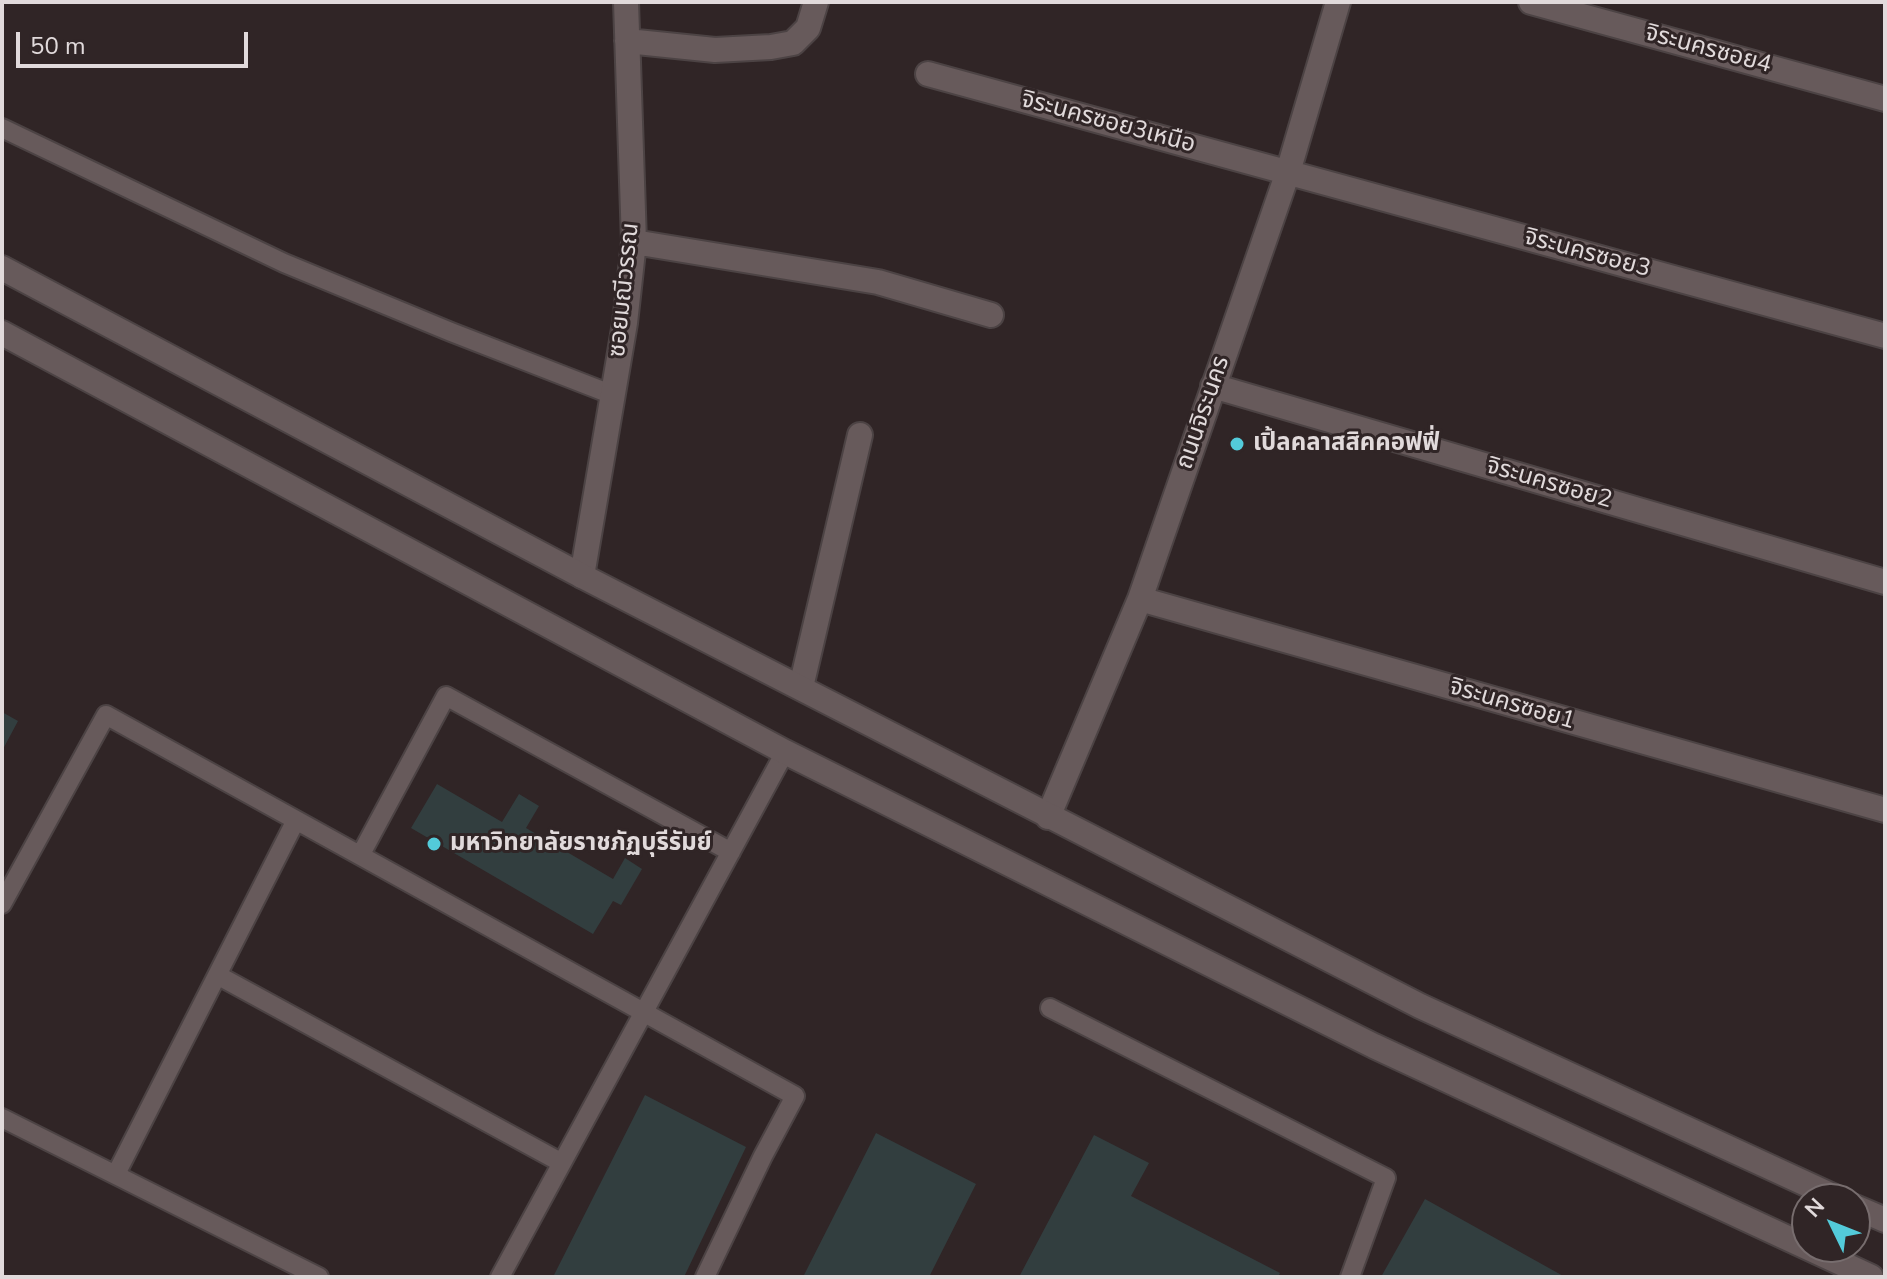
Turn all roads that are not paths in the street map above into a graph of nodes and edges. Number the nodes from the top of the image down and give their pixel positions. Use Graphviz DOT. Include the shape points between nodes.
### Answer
graph roads {
  1 [pos="626,2"];
  2 [pos="816,2"];
  3 [pos="1338,2"];
  4 [pos="1531,2"];
  5 [pos="627,41"];
  6 [pos="928,74"];
  7 [pos="1885,99"];
  8 [pos="2,128"];
  9 [pos="1288,172"];
  10 [pos="634,242"];
  11 [pos="2,268"];
  12 [pos="991,315"];
  13 [pos="2,333"];
  14 [pos="1885,336"];
  15 [pos="1213,386"];
  16 [pos="613,395"];
  17 [pos="860,435"];
  18 [pos="582,576"];
  19 [pos="1885,582"];
  20 [pos="1140,599"];
  21 [pos="801,687"];
  22 [pos="785,752"];
  23 [pos="1885,810"];
  24 [pos="1048,817"];
  25 [pos="296,820"];
  26 [pos="731,852"];
  27 [pos="361,854"];
  28 [pos="2,904"];
  29 [pos="219,976"];
  30 [pos="1050,1008"];
  31 [pos="644,1013"];
  32 [pos="2,1118"];
  33 [pos="562,1163"];
  34 [pos="116,1174"];
  35 [pos="1804,1183"];
  36 [pos="1833,1270"];
  37 [pos="319,1277"];
  38 [pos="500,1277"];
  39 [pos="705,1277"];
  40 [pos="1350,1277"];
  41 [pos="1871,1277"];
  1 -- 5 [label="street, ซอยมณีวรรณ"];
  2 -- 5 [label="street" via="808,28 793,43 715,50"];
  3 -- 9 [label="street, ถนนจิระนคร"];
  4 -- 7 [label="street, จิระนครซอย4"];
  5 -- 10 [label="street, ซอยมณีวรรณ"];
  6 -- 9 [label="street, จิระนครซอย3เหนือ"];
  8 -- 16 [label="lane" via="284,263"];
  9 -- 14 [label="street, จิระนครซอย3"];
  9 -- 15 [label="street, ถนนจิระนคร"];
  10 -- 12 [label="street" via="878,282"];
  10 -- 16 [label="street, ซอยมณีวรรณ"];
  11 -- 18 [label="street"];
  13 -- 22 [label="street"];
  15 -- 19 [label="street, จิระนครซอย2"];
  15 -- 20 [label="street, ถนนจิระนคร"];
  16 -- 18 [label="street, ซอยมณีวรรณ"];
  17 -- 21 [label="street"];
  18 -- 21 [label="street"];
  20 -- 23 [label="street, จิระนครซอย1"];
  20 -- 24 [label="street, ถนนจิระนคร"];
  21 -- 24 [label="street"];
  22 -- 26 [label="lane"];
  22 -- 36 [label="street"];
  24 -- 35 [label="street" via="1420,1006"];
  25 -- 27 [label="lane"];
  25 -- 28 [label="lane" via="106,715"];
  25 -- 29 [label="lane"];
  26 -- 27 [label="lane" via="446,696"];
  26 -- 31 [label="lane"];
  27 -- 31 [label="lane"];
  29 -- 33 [label="lane"];
  29 -- 34 [label="lane"];
  30 -- 40 [label="lane" via="1386,1178"];
  31 -- 33 [label="lane"];
  31 -- 39 [label="lane" via="795,1096"];
  32 -- 34 [label="lane"];
  33 -- 38 [label="lane"];
  34 -- 37 [label="lane"];
  36 -- 41 [label="street"];
}
